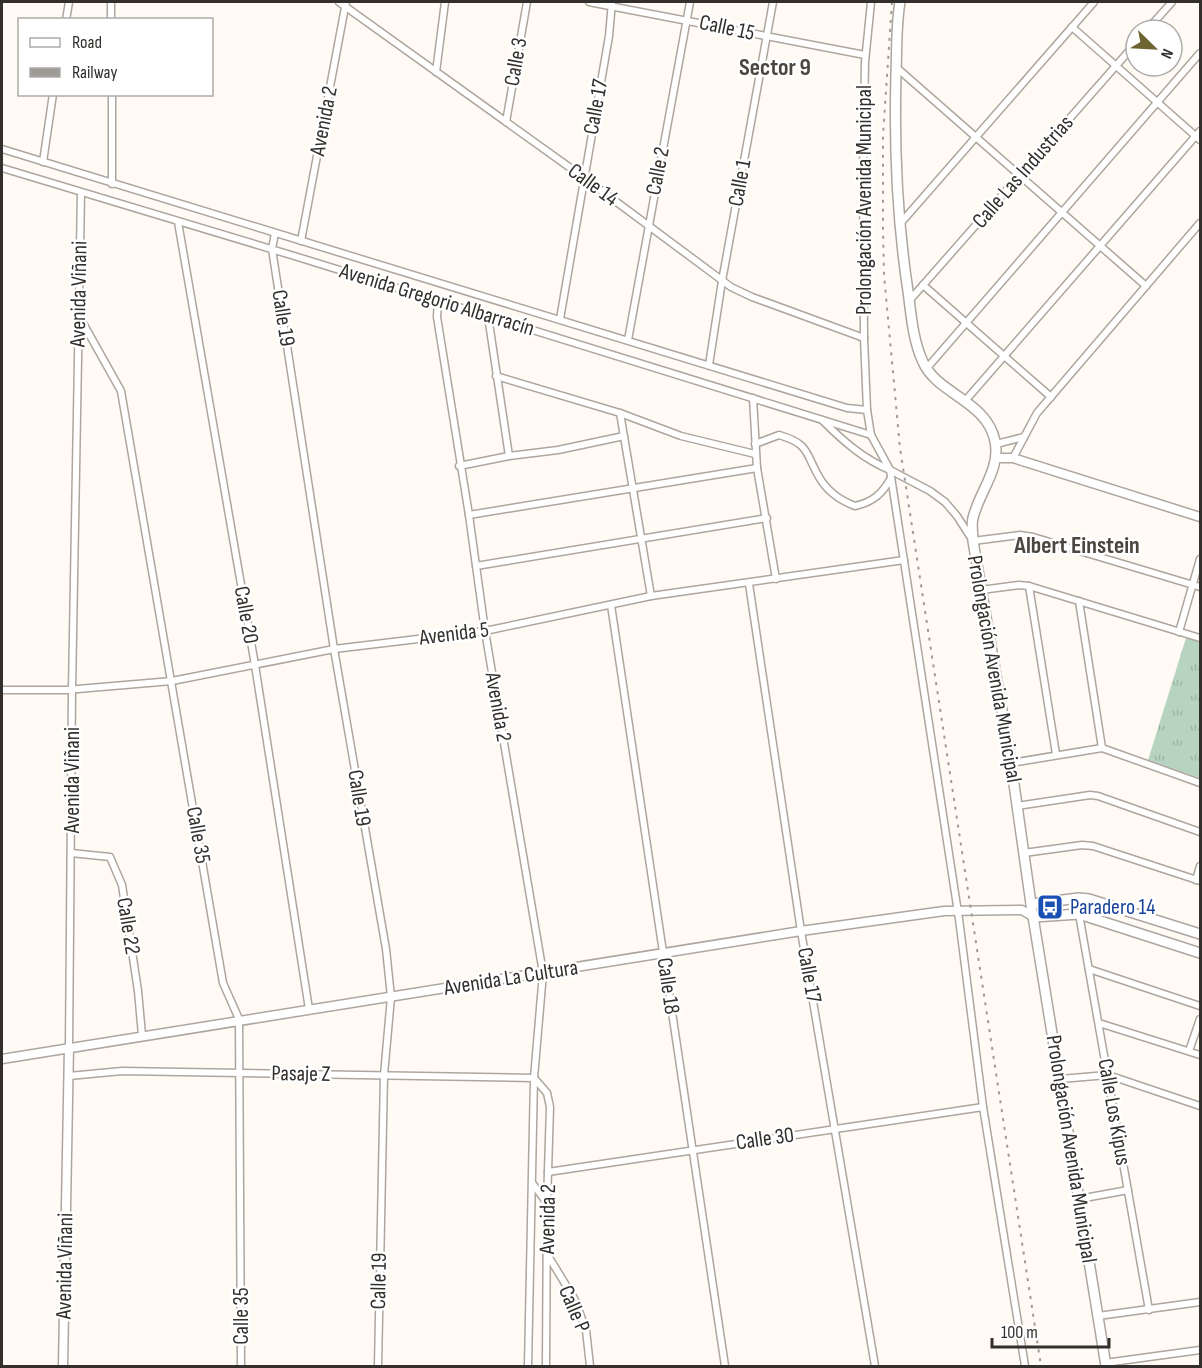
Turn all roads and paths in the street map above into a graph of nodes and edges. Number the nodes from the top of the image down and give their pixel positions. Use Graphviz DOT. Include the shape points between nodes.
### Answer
graph roads {
  1 [pos="69,2"];
  2 [pos="111,2"];
  3 [pos="339,2"];
  4 [pos="445,2"];
  5 [pos="527,2"];
  6 [pos="589,2"];
  7 [pos="690,2"];
  8 [pos="773,2"];
  9 [pos="871,2"];
  10 [pos="900,2"];
  11 [pos="1094,2"];
  12 [pos="1172,2"];
  13 [pos="346,4"];
  14 [pos="612,4"];
  15 [pos="66,18"];
  16 [pos="111,18"];
  17 [pos="1158,18"];
  18 [pos="686,19"];
  19 [pos="1071,27"];
  20 [pos="767,36"];
  21 [pos="1200,53"];
  22 [pos="865,55"];
  23 [pos="1124,57"];
  24 [pos="1116,66"];
  25 [pos="897,68"];
  26 [pos="436,72"];
  27 [pos="53,96"];
  28 [pos="112,96"];
  29 [pos="1158,102"];
  30 [pos="506,122"];
  31 [pos="1199,136"];
  32 [pos="976,137"];
  33 [pos="2,149"];
  34 [pos="43,162"];
  35 [pos="2,168"];
  36 [pos="1020,176"];
  37 [pos="583,177"];
  38 [pos="112,183"];
  39 [pos="81,193"];
  40 [pos="1062,213"];
  41 [pos="178,222"];
  42 [pos="1200,223"];
  43 [pos="648,225"];
  44 [pos="899,226"];
  45 [pos="274,233"];
  46 [pos="301,242"];
  47 [pos="1100,246"];
  48 [pos="272,249"];
  49 [pos="722,281"];
  50 [pos="923,285"];
  51 [pos="1146,286"];
  52 [pos="438,301"];
  53 [pos="909,301"];
  54 [pos="79,316"];
  55 [pos="488,316"];
  56 [pos="560,319"];
  57 [pos="966,323"];
  58 [pos="864,338"];
  59 [pos="628,340"];
  60 [pos="1004,356"];
  61 [pos="709,365"];
  62 [pos="927,368"];
  63 [pos="496,376"];
  64 [pos="1051,397"];
  65 [pos="753,398"];
  66 [pos="966,401"];
  67 [pos="867,410"];
  68 [pos="620,413"];
  69 [pos="822,420"];
  70 [pos="871,435"];
  71 [pos="624,436"];
  72 [pos="1024,437"];
  73 [pos="755,444"];
  74 [pos="996,444"];
  75 [pos="755,454"];
  76 [pos="510,456"];
  77 [pos="996,458"];
  78 [pos="1013,458"];
  79 [pos="459,466"];
  80 [pos="757,468"];
  81 [pos="890,470"];
  82 [pos="891,478"];
  83 [pos="632,489"];
  84 [pos="469,515"];
  85 [pos="1200,517"];
  86 [pos="767,519"];
  87 [pos="640,539"];
  88 [pos="973,541"];
  89 [pos="1200,559"];
  90 [pos="904,560"];
  91 [pos="476,566"];
  92 [pos="776,579"];
  93 [pos="749,584"];
  94 [pos="1029,586"];
  95 [pos="1197,586"];
  96 [pos="981,590"];
  97 [pos="651,596"];
  98 [pos="1079,601"];
  99 [pos="611,605"];
  100 [pos="485,631"];
  101 [pos="1179,632"];
  102 [pos="1200,639"];
  103 [pos="334,649"];
  104 [pos="255,665"];
  105 [pos="172,681"];
  106 [pos="2,690"];
  107 [pos="72,690"];
  108 [pos="1102,748"];
  109 [pos="1056,754"];
  110 [pos="1011,763"];
  111 [pos="1200,783"];
  112 [pos="1017,806"];
  113 [pos="1200,832"];
  114 [pos="1024,853"];
  115 [pos="71,854"];
  116 [pos="1200,866"];
  117 [pos="1198,881"];
  118 [pos="1031,904"];
  119 [pos="958,910"];
  120 [pos="1022,910"];
  121 [pos="1080,914"];
  122 [pos="1034,917"];
  123 [pos="801,931"];
  124 [pos="1200,934"];
  125 [pos="663,952"];
  126 [pos="1200,953"];
  127 [pos="1089,969"];
  128 [pos="543,973"];
  129 [pos="391,997"];
  130 [pos="1200,1006"];
  131 [pos="309,1009"];
  132 [pos="1200,1019"];
  133 [pos="239,1020"];
  134 [pos="1099,1023"];
  135 [pos="142,1035"];
  136 [pos="69,1047"];
  137 [pos="1190,1051"];
  138 [pos="1200,1055"];
  139 [pos="2,1059"];
  140 [pos="239,1073"];
  141 [pos="1108,1075"];
  142 [pos="69,1076"];
  143 [pos="384,1076"];
  144 [pos="534,1078"];
  145 [pos="1060,1079"];
  146 [pos="1200,1106"];
  147 [pos="982,1107"];
  148 [pos="836,1129"];
  149 [pos="692,1150"];
  150 [pos="548,1172"];
  151 [pos="532,1184"];
  152 [pos="1128,1190"];
  153 [pos="1079,1199"];
  154 [pos="547,1203"];
  155 [pos="547,1254"];
  156 [pos="1200,1302"];
  157 [pos="1149,1310"];
  158 [pos="1098,1316"];
  159 [pos="1200,1350"];
  160 [pos="1105,1365"];
  161 [pos="63,1366"];
  162 [pos="241,1366"];
  163 [pos="378,1366"];
  164 [pos="528,1366"];
  165 [pos="546,1366"];
  166 [pos="590,1366"];
  167 [pos="725,1366"];
  168 [pos="875,1366"];
  169 [pos="1025,1366"];
  1 -- 15 [label="street"];
  2 -- 16 [label="street"];
  3 -- 13 [label="street, Calle 14"];
  4 -- 26 [label="street"];
  5 -- 30 [label="street, Calle 3"];
  6 -- 14 [label="street, Calle 15"];
  7 -- 18 [label="street, Calle 2"];
  8 -- 20 [label="street, Calle 1"];
  9 -- 22 [label="street, Prolongación Avenida Municipal"];
  10 -- 25 [label="main road, Prolongación Avenida Municipal"];
  11 -- 19 [label="street"];
  12 -- 17 [label="street"];
  13 -- 26 [label="street, Calle 14"];
  13 -- 46 [label="street, Avenida 2"];
  14 -- 18 [label="street, Calle 15"];
  14 -- 37 [label="street, Calle 17"];
  18 -- 20 [label="street, Calle 15"];
  18 -- 43 [label="street, Calle 2"];
  19 -- 24 [label="street"];
  19 -- 32 [label="street"];
  20 -- 22 [label="street, Calle 15"];
  20 -- 49 [label="street, Calle 1"];
  21 -- 29 [label="street"];
  22 -- 58 [label="street, Prolongación Avenida Municipal"];
  23 -- 24 [label="street, Calle Las Industrias"];
  24 -- 29 [label="street"];
  24 -- 36 [label="street, Calle Las Industrias"];
  25 -- 32 [label="street"];
  25 -- 44 [label="main road, Prolongación Avenida Municipal" via="895,164"];
  26 -- 30 [label="street, Calle 14"];
  27 -- 34 [label="street"];
  28 -- 38 [label="street"];
  29 -- 31 [label="street"];
  29 -- 40 [label="street"];
  30 -- 37 [label="street, Calle 14"];
  31 -- 47 [label="street"];
  32 -- 36 [label="street"];
  32 -- 44 [label="street"];
  33 -- 34 [label="street, Avenida Gregorio Albarracín"];
  34 -- 38 [label="street, Avenida Gregorio Albarracín"];
  35 -- 39 [label="street, Avenida Gregorio Albarracín"];
  36 -- 40 [label="street"];
  36 -- 50 [label="street, Calle Las Industrias"];
  37 -- 43 [label="street, Calle 14"];
  37 -- 56 [label="street, Calle 17"];
  38 -- 45 [label="street, Avenida Gregorio Albarracín"];
  39 -- 41 [label="street, Avenida Gregorio Albarracín"];
  39 -- 54 [label="street, Avenida Viñani"];
  40 -- 47 [label="street"];
  40 -- 57 [label="street"];
  41 -- 48 [label="street, Avenida Gregorio Albarracín"];
  41 -- 104 [label="street, Calle 20"];
  42 -- 51 [label="street"];
  43 -- 49 [label="street, Calle 14"];
  43 -- 59 [label="street, Calle 2"];
  44 -- 53 [label="main road, Prolongación Avenida Municipal"];
  45 -- 46 [label="street, Avenida Gregorio Albarracín"];
  45 -- 48 [label="street, Calle 19"];
  46 -- 56 [label="street, Avenida Gregorio Albarracín"];
  47 -- 51 [label="street"];
  47 -- 60 [label="street"];
  48 -- 52 [label="street, Avenida Gregorio Albarracín"];
  48 -- 103 [label="street, Calle 19"];
  49 -- 58 [label="street, Calle 14" via="746,295"];
  49 -- 61 [label="street, Calle 1"];
  50 -- 53 [label="street, Calle Las Industrias"];
  50 -- 57 [label="street"];
  51 -- 64 [label="street"];
  52 -- 55 [label="street, Avenida Gregorio Albarracín"];
  52 -- 79 [label="street, Avenida 2" via="436,317"];
  53 -- 62 [label="main road, Prolongación Avenida Municipal" via="917,344"];
  54 -- 105 [label="street, Calle 35" via="121,391"];
  54 -- 107 [label="street, Avenida Viñani"];
  55 -- 63 [label="street"];
  55 -- 65 [label="street, Avenida Gregorio Albarracín"];
  56 -- 59 [label="street, Avenida Gregorio Albarracín"];
  57 -- 60 [label="street"];
  57 -- 62 [label="street"];
  58 -- 67 [label="street, Prolongación Avenida Municipal"];
  59 -- 61 [label="street, Avenida Gregorio Albarracín"];
  60 -- 64 [label="street"];
  60 -- 66 [label="street"];
  61 -- 67 [label="street, Avenida Gregorio Albarracín" via="847,408"];
  62 -- 66 [label="main road, Prolongación Avenida Municipal"];
  63 -- 68 [label="street"];
  63 -- 76 [label="street"];
  64 -- 72 [label="street"];
  65 -- 69 [label="street, Avenida Gregorio Albarracín"];
  65 -- 73 [label="street"];
  66 -- 74 [label="main road, Prolongación Avenida Municipal" via="988,424"];
  67 -- 70 [label="street, Prolongación Avenida Municipal"];
  68 -- 71 [label="street"];
  68 -- 75 [label="street" via="681,436"];
  69 -- 70 [label="street, Avenida Gregorio Albarracín"];
  69 -- 81 [label="street" via="849,446"];
  70 -- 81 [label="street, Prolongación Avenida Municipal"];
  71 -- 76 [label="street"];
  71 -- 83 [label="street"];
  72 -- 74 [label="street"];
  72 -- 78 [label="street"];
  73 -- 75 [label="street"];
  73 -- 82 [label="street" via="779,435 798,443 831,492 855,506 879,495"];
  74 -- 77 [label="main road, Prolongación Avenida Municipal"];
  75 -- 80 [label="street"];
  76 -- 79 [label="street"];
  77 -- 78 [label="street"];
  77 -- 88 [label="main road, Prolongación Avenida Municipal" via="973,519"];
  78 -- 85 [label="street"];
  79 -- 84 [label="street, Avenida 2"];
  80 -- 83 [label="street"];
  80 -- 86 [label="street"];
  81 -- 82 [label="street"];
  81 -- 88 [label="street" via="945,502"];
  82 -- 90 [label="street"];
  83 -- 84 [label="street"];
  83 -- 87 [label="street"];
  84 -- 91 [label="street, Avenida 2"];
  86 -- 87 [label="street"];
  86 -- 92 [label="street"];
  87 -- 91 [label="street"];
  87 -- 97 [label="street"];
  88 -- 95 [label="street" via="1034,537"];
  88 -- 96 [label="main road, Prolongación Avenida Municipal"];
  89 -- 95 [label="street"];
  90 -- 92 [label="street, Avenida 5"];
  90 -- 119 [label="street"];
  91 -- 100 [label="street, Avenida 2"];
  92 -- 93 [label="street, Avenida 5"];
  93 -- 97 [label="street, Avenida 5"];
  93 -- 123 [label="street, Calle 17"];
  94 -- 96 [label="street"];
  94 -- 98 [label="street"];
  94 -- 109 [label="street"];
  95 -- 101 [label="street"];
  96 -- 110 [label="main road, Prolongación Avenida Municipal"];
  97 -- 99 [label="street, Avenida 5"];
  98 -- 101 [label="street"];
  98 -- 108 [label="street"];
  99 -- 100 [label="street, Avenida 5"];
  99 -- 125 [label="street, Calle 18"];
  100 -- 103 [label="street, Avenida 5"];
  100 -- 128 [label="street, Avenida 2"];
  101 -- 102 [label="street"];
  103 -- 104 [label="street, Avenida 5"];
  103 -- 129 [label="street, Calle 19"];
  104 -- 105 [label="street, Avenida 5"];
  104 -- 131 [label="street, Calle 20"];
  105 -- 107 [label="street, Avenida 5"];
  105 -- 133 [label="street, Calle 35" via="223,983"];
  106 -- 107 [label="street, Avenida 5"];
  107 -- 115 [label="street, Avenida Viñani"];
  108 -- 109 [label="street"];
  108 -- 111 [label="street"];
  109 -- 110 [label="street"];
  110 -- 112 [label="main road, Prolongación Avenida Municipal"];
  112 -- 113 [label="street" via="1098,796"];
  112 -- 114 [label="main road, Prolongación Avenida Municipal"];
  114 -- 117 [label="street" via="1093,846"];
  114 -- 118 [label="main road, Prolongación Avenida Municipal"];
  115 -- 135 [label="street, Calle 22" via="110,857 122,885"];
  115 -- 136 [label="street, Avenida Viñani"];
  116 -- 117 [label="street"];
  118 -- 120 [label="street"];
  118 -- 122 [label="main road, Prolongación Avenida Municipal"];
  118 -- 124 [label="main road" via="1089,899"];
  119 -- 120 [label="street, Avenida La Cultura"];
  119 -- 123 [label="street, Avenida La Cultura"];
  119 -- 147 [label="street"];
  120 -- 122 [label="street"];
  121 -- 122 [label="main road"];
  121 -- 126 [label="main road"];
  121 -- 127 [label="street, Calle Los Kipus"];
  122 -- 145 [label="main road, Prolongación Avenida Municipal"];
  123 -- 125 [label="street, Avenida La Cultura"];
  123 -- 148 [label="street, Calle 17"];
  125 -- 128 [label="street, Avenida La Cultura"];
  125 -- 149 [label="street, Calle 18"];
  127 -- 130 [label="street"];
  127 -- 134 [label="street, Calle Los Kipus"];
  128 -- 129 [label="street, Avenida La Cultura"];
  128 -- 144 [label="street, Avenida 2"];
  129 -- 131 [label="street, Avenida La Cultura"];
  129 -- 143 [label="street, Calle 19"];
  131 -- 133 [label="street, Avenida La Cultura"];
  132 -- 137 [label="street"];
  133 -- 135 [label="street, Avenida La Cultura"];
  133 -- 140 [label="street, Calle 35"];
  134 -- 137 [label="street"];
  134 -- 141 [label="street, Calle Los Kipus"];
  135 -- 136 [label="street, Avenida La Cultura"];
  136 -- 139 [label="street, Avenida La Cultura"];
  136 -- 142 [label="street, Avenida Viñani"];
  137 -- 138 [label="street"];
  140 -- 142 [label="street, Pasaje Z" via="122,1071"];
  140 -- 143 [label="street, Pasaje Z"];
  140 -- 162 [label="street, Calle 35"];
  141 -- 145 [label="street"];
  141 -- 146 [label="street"];
  141 -- 152 [label="street, Calle Los Kipus"];
  142 -- 161 [label="street, Avenida Viñani"];
  143 -- 144 [label="street, Pasaje Z"];
  143 -- 163 [label="street, Calle 19"];
  144 -- 150 [label="street, Avenida 2" via="549,1099"];
  144 -- 151 [label="street, Avenida 2"];
  145 -- 153 [label="main road, Prolongación Avenida Municipal"];
  147 -- 148 [label="street, Calle 30"];
  147 -- 169 [label="street"];
  148 -- 149 [label="street, Calle 30"];
  148 -- 168 [label="street, Calle 17"];
  149 -- 150 [label="street, Calle 30"];
  149 -- 167 [label="street, Calle 18"];
  150 -- 154 [label="street, Avenida 2"];
  151 -- 154 [label="street"];
  151 -- 164 [label="street, Avenida 2"];
  152 -- 153 [label="street"];
  152 -- 157 [label="street, Calle Los Kipus"];
  153 -- 158 [label="main road, Prolongación Avenida Municipal"];
  154 -- 155 [label="street, Avenida 2"];
  155 -- 165 [label="street, Avenida 2"];
  155 -- 166 [label="street, Calle P" via="575,1300 586,1330"];
  156 -- 157 [label="street"];
  157 -- 158 [label="street"];
  158 -- 160 [label="main road, Prolongación Avenida Municipal"];
  159 -- 160 [label="street"];
}
